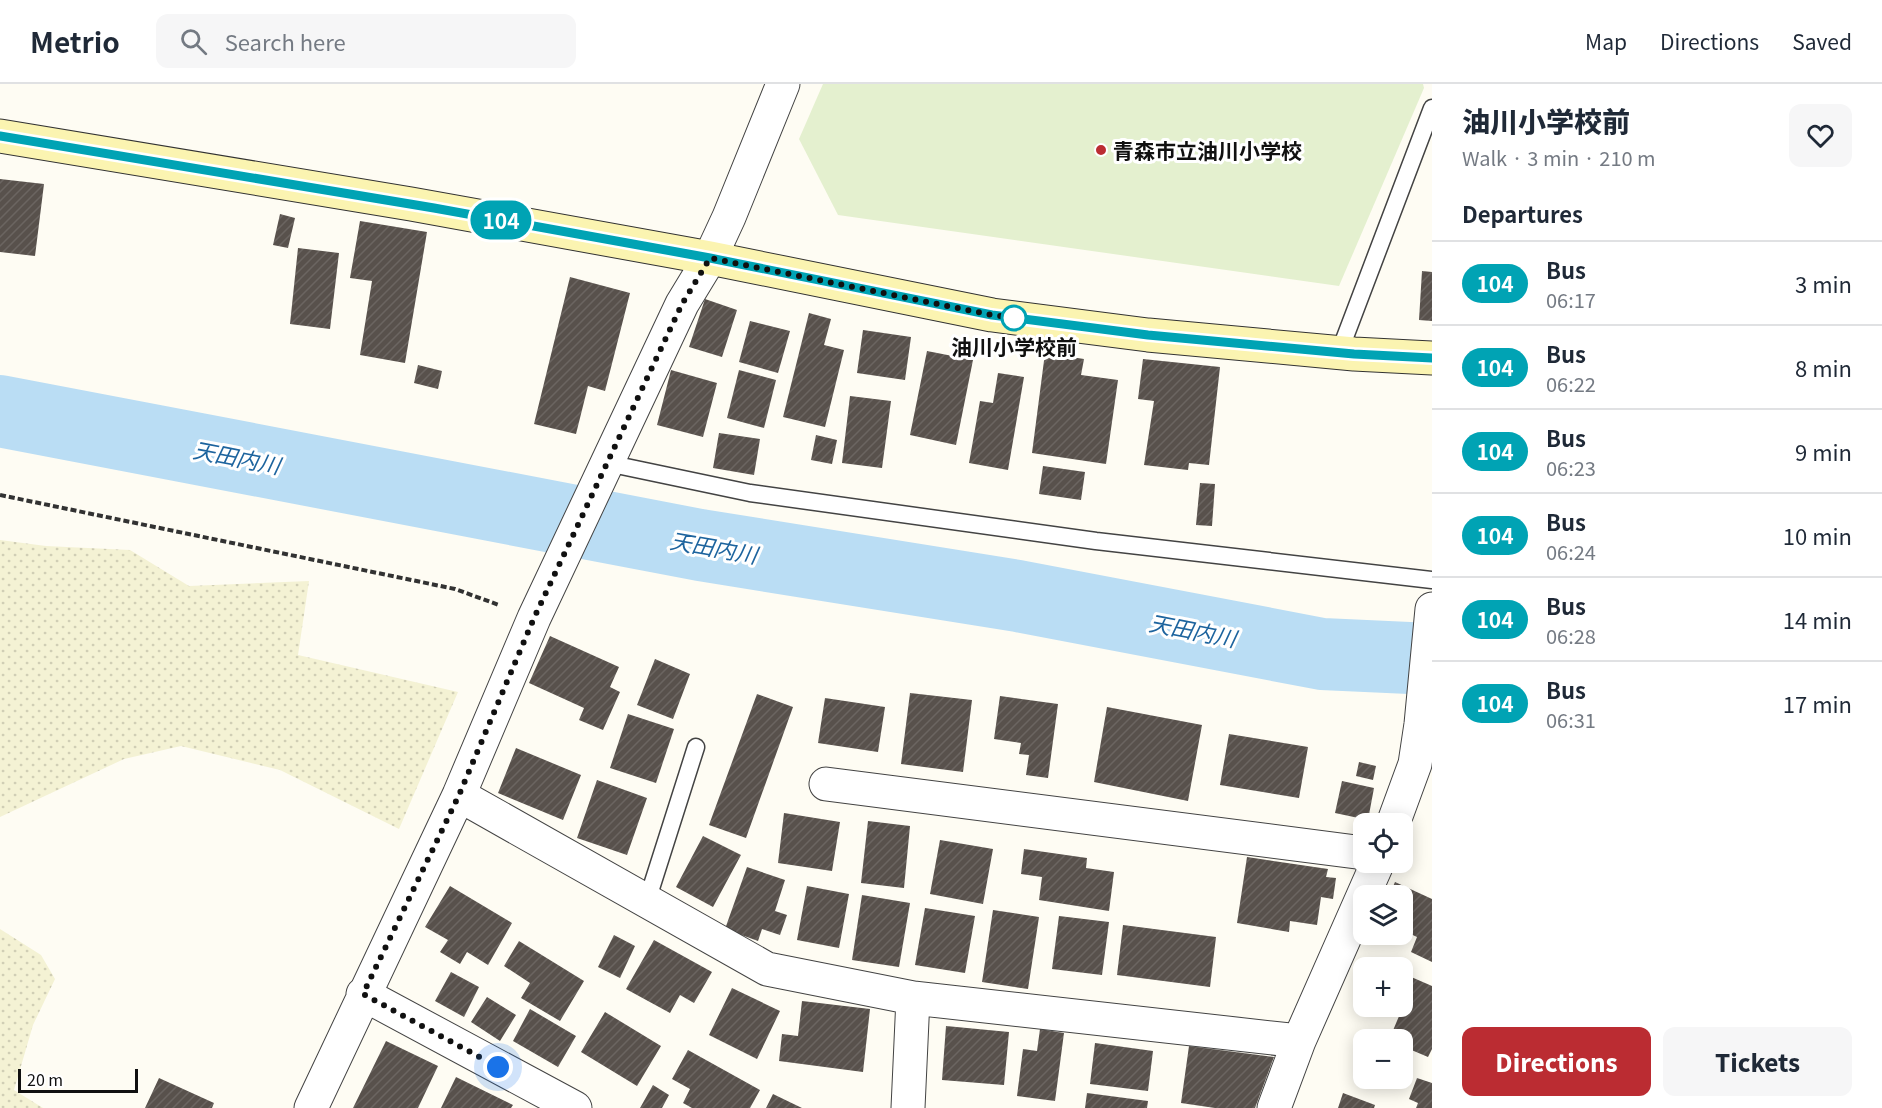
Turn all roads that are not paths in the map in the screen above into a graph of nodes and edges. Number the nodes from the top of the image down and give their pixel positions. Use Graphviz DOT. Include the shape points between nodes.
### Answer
graph roads {
  1 [pos="783,84"];
  2 [pos="1432,108"];
  3 [pos="0,136"];
  4 [pos="710,258"];
  5 [pos="1339,352"];
  6 [pos="1432,358"];
  7 [pos="604,469"];
  8 [pos="1432,580"];
  9 [pos="1432,609"];
  10 [pos="696,747"];
  11 [pos="1423,767"];
  12 [pos="826,783"];
  13 [pos="459,795"];
  14 [pos="1399,813"];
  15 [pos="1353,852"];
  16 [pos="1373,873"];
  17 [pos="647,901"];
  18 [pos="363,994"];
  19 [pos="913,998"];
  20 [pos="1299,1041"];
  21 [pos="311,1108"];
  22 [pos="575,1108"];
  23 [pos="908,1108"];
  24 [pos="1274,1108"];
  1 -- 4 [label="street"];
  2 -- 5 [label="lane"];
  3 -- 4 [label="main road"];
  4 -- 5 [label="main road" via="992,315 1148,335"];
  4 -- 7 [label="street" via="682,304"];
  5 -- 6 [label="main road"];
  7 -- 8 [label="lane" via="1096,542"];
  7 -- 13 [label="street"];
  9 -- 11 [label="street" via="1421,724"];
  10 -- 17 [label="lane"];
  11 -- 14 [label="street"];
  12 -- 15 [label="street"];
  13 -- 17 [label="street"];
  13 -- 18 [label="street"];
  16 -- 20 [label="street"];
  17 -- 19 [label="street" via="767,969"];
  18 -- 21 [label="street"];
  18 -- 22 [label="street"];
  19 -- 20 [label="street"];
  19 -- 23 [label="street"];
  20 -- 24 [label="street"];
}
